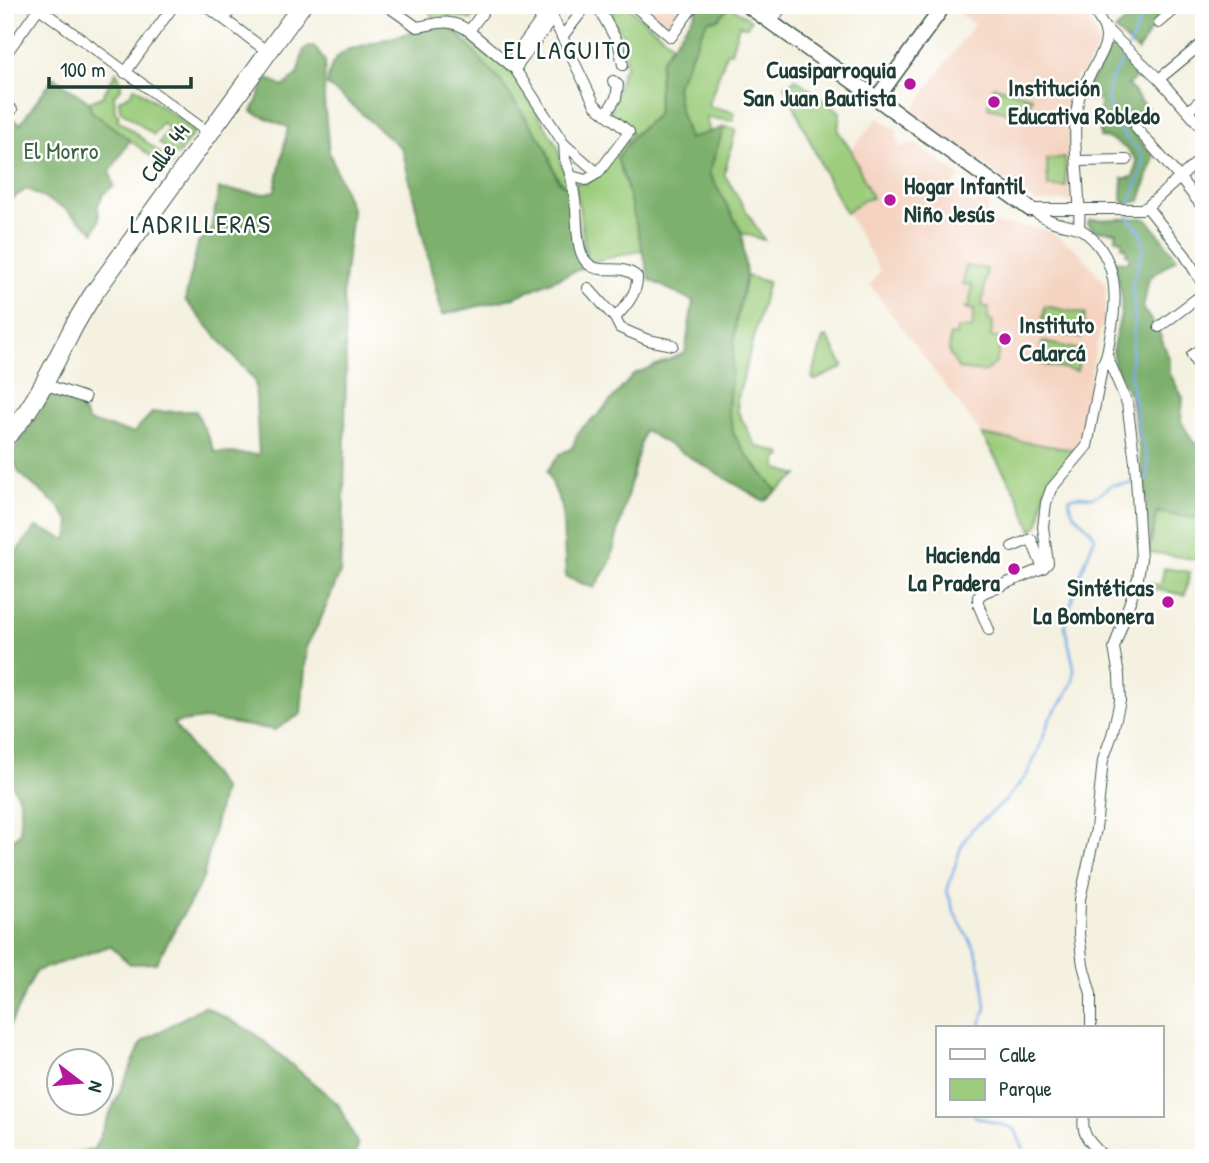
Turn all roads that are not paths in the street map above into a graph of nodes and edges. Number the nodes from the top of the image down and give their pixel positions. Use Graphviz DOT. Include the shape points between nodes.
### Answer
graph roads {
  1 [pos="174,5"];
  2 [pos="205,5"];
  3 [pos="234,5"];
  4 [pos="302,5"];
  5 [pos="386,5"];
  6 [pos="488,5"];
  7 [pos="536,5"];
  8 [pos="587,5"];
  9 [pos="597,5"];
  10 [pos="633,5"];
  11 [pos="694,5"];
  12 [pos="747,5"];
  13 [pos="783,5"];
  14 [pos="1091,5"];
  15 [pos="1180,5"];
  16 [pos="40,6"];
  17 [pos="936,8"];
  18 [pos="549,16"];
  19 [pos="224,19"];
  20 [pos="771,23"];
  21 [pos="1159,23"];
  22 [pos="1104,27"];
  23 [pos="469,31"];
  24 [pos="562,37"];
  25 [pos="1204,42"];
  26 [pos="268,52"];
  27 [pos="5,55"];
  28 [pos="623,65"];
  29 [pos="512,66"];
  30 [pos="125,72"];
  31 [pos="1159,79"];
  32 [pos="613,81"];
  33 [pos="1204,97"];
  34 [pos="877,99"];
  35 [pos="1188,111"];
  36 [pos="606,114"];
  37 [pos="1136,128"];
  38 [pos="1204,130"];
  39 [pos="210,134"];
  40 [pos="564,144"];
  41 [pos="1204,156"];
  42 [pos="1077,160"];
  43 [pos="1127,160"];
  44 [pos="598,173"];
  45 [pos="571,176"];
  46 [pos="1179,177"];
  47 [pos="1030,209"];
  48 [pos="1080,209"];
  49 [pos="1142,209"];
  50 [pos="1204,209"];
  51 [pos="1079,228"];
  52 [pos="1204,286"];
  53 [pos="588,288"];
  54 [pos="1204,293"];
  55 [pos="615,318"];
  56 [pos="1159,327"];
  57 [pos="673,345"];
  58 [pos="1204,346"];
  59 [pos="1107,356"];
  60 [pos="1204,378"];
  61 [pos="44,384"];
  62 [pos="85,398"];
  63 [pos="5,438"];
  64 [pos="1012,547"];
  65 [pos="1043,568"];
  66 [pos="989,630"];
  67 [pos="1091,1026"];
  68 [pos="1084,1118"];
  69 [pos="1105,1158"];
  1 -- 30 [label="street"];
  2 -- 19 [label="street"];
  3 -- 19 [label="street"];
  4 -- 26 [label="highway, Calle 44"];
  5 -- 23 [label="street" via="417,27 452,21"];
  6 -- 23 [label="street"];
  7 -- 18 [label="street"];
  8 -- 24 [label="street"];
  9 -- 28 [label="street" via="619,45"];
  10 -- 11 [label="street" via="671,37"];
  12 -- 20 [label="street"];
  13 -- 20 [label="street"];
  14 -- 22 [label="street"];
  15 -- 21 [label="street"];
  16 -- 27 [label="street"];
  16 -- 30 [label="street"];
  17 -- 34 [label="street"];
  18 -- 24 [label="street"];
  18 -- 29 [label="street"];
  19 -- 26 [label="street"];
  20 -- 34 [label="street"];
  22 -- 31 [label="street"];
  22 -- 42 [label="street" via="1103,50 1078,99"];
  23 -- 29 [label="street"];
  24 -- 36 [label="street" via="595,105"];
  25 -- 31 [label="street"];
  26 -- 39 [label="highway, Calle 44"];
  29 -- 40 [label="street"];
  30 -- 39 [label="street"];
  31 -- 35 [label="street"];
  32 -- 36 [label="street" via="618,85 616,97"];
  33 -- 35 [label="street"];
  34 -- 47 [label="street"];
  35 -- 38 [label="street"];
  36 -- 44 [label="street" via="629,132"];
  37 -- 46 [label="street"];
  39 -- 61 [label="highway, Calle 44" via="94,293"];
  40 -- 44 [label="street"];
  40 -- 45 [label="street"];
  41 -- 46 [label="street"];
  42 -- 43 [label="street"];
  42 -- 48 [label="street"];
  44 -- 45 [label="street" via="586,180"];
  45 -- 55 [label="street" via="583,257 594,268 628,270 637,277 635,291"];
  46 -- 49 [label="street"];
  46 -- 50 [label="street"];
  47 -- 48 [label="street"];
  47 -- 51 [label="street"];
  48 -- 49 [label="street"];
  48 -- 51 [label="street"];
  49 -- 52 [label="street" via="1185,255"];
  51 -- 59 [label="street" via="1111,266 1115,312"];
  53 -- 55 [label="street"];
  54 -- 56 [label="street"];
  55 -- 57 [label="street" via="624,331"];
  58 -- 60 [label="street" via="1192,355"];
  59 -- 65 [label="street" via="1087,446 1051,489 1046,503 1043,527 1048,563"];
  59 -- 67 [label="street" via="1127,403 1140,559 1114,648 1120,701 1103,760 1095,835 1079,914"];
  61 -- 62 [label="street"];
  61 -- 63 [label="highway, Calle 44"];
  64 -- 65 [label="street" via="1031,539"];
  65 -- 66 [label="street" via="978,597"];
  68 -- 69 [label="street" via="1087,1138"];
}
